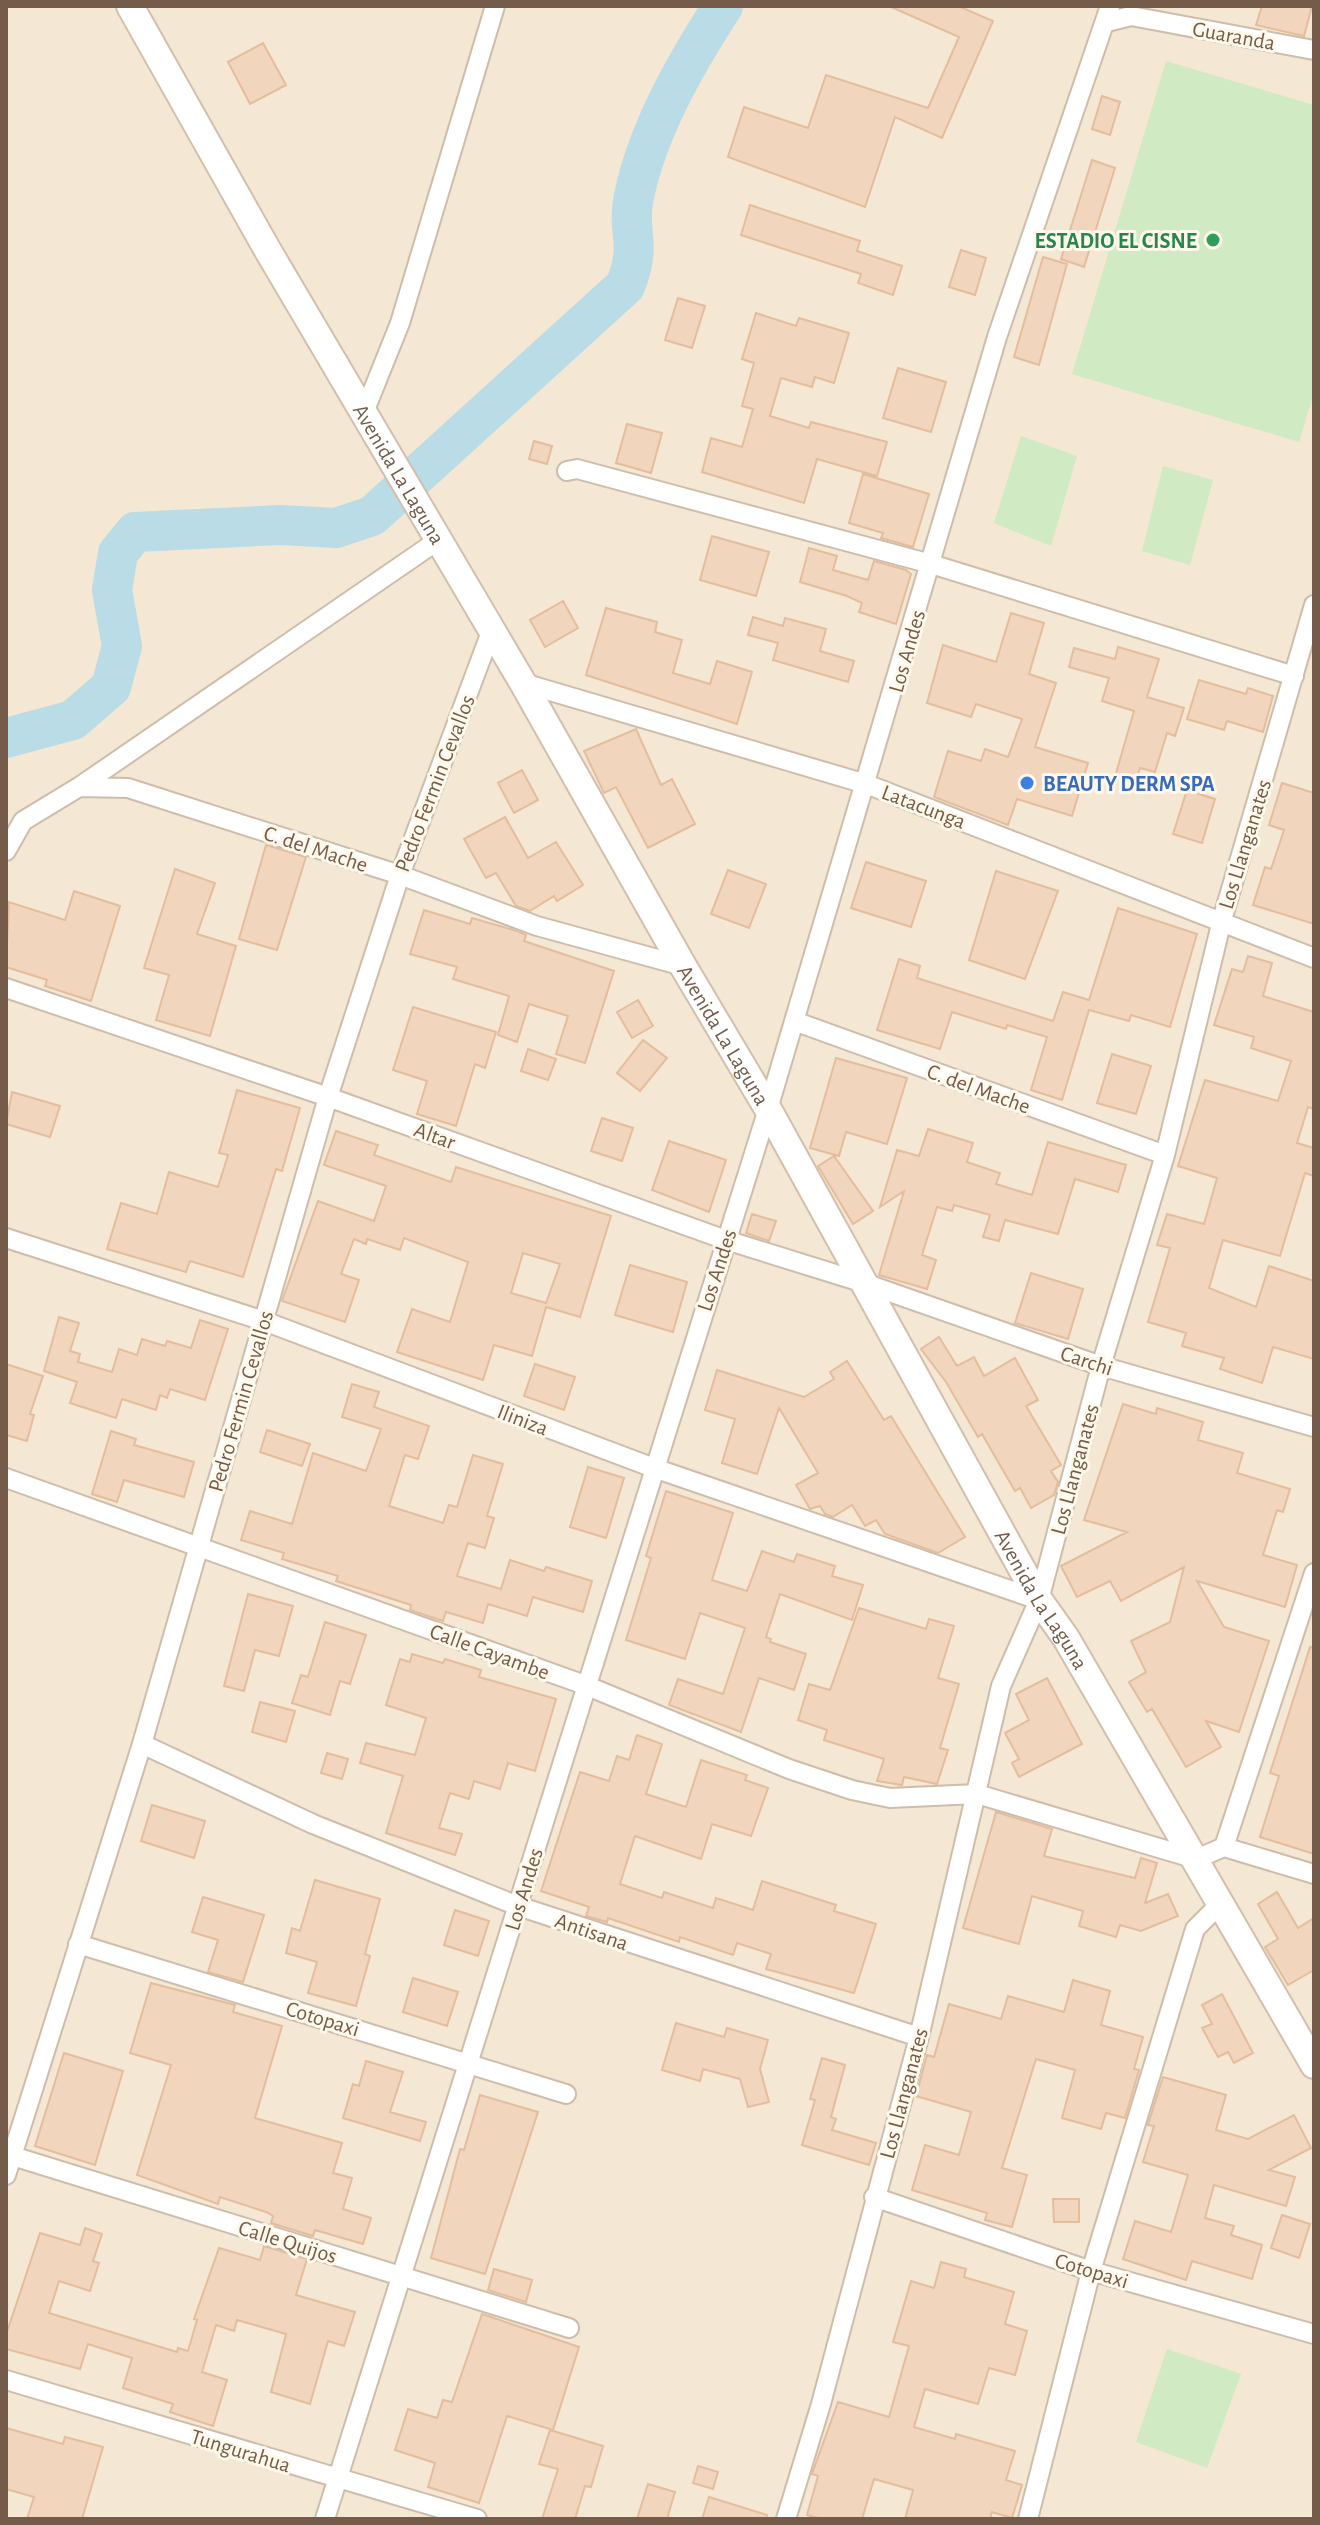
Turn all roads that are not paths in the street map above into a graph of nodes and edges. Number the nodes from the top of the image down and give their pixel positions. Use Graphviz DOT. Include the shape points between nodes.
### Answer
graph roads {
  1 [pos="130,6"];
  2 [pos="495,6"];
  3 [pos="1108,14"];
  4 [pos="1314,50"];
  5 [pos="363,415"];
  6 [pos="567,471"];
  7 [pos="437,541"];
  8 [pos="931,564"];
  9 [pos="1314,605"];
  10 [pos="491,632"];
  11 [pos="1294,676"];
  12 [pos="523,683"];
  13 [pos="866,784"];
  14 [pos="79,787"];
  15 [pos="6,851"];
  16 [pos="400,875"];
  17 [pos="1222,920"];
  18 [pos="1314,958"];
  19 [pos="683,966"];
  20 [pos="6,988"];
  21 [pos="794,1021"];
  22 [pos="328,1097"];
  23 [pos="768,1109"];
  24 [pos="1165,1155"];
  25 [pos="6,1238"];
  26 [pos="726,1240"];
  27 [pos="864,1283"];
  28 [pos="264,1321"];
  29 [pos="1101,1366"];
  30 [pos="1314,1427"];
  31 [pos="654,1468"];
  32 [pos="6,1478"];
  33 [pos="197,1545"];
  34 [pos="1314,1573"];
  35 [pos="1039,1600"];
  36 [pos="585,1685"];
  37 [pos="142,1744"];
  38 [pos="977,1794"];
  39 [pos="1224,1847"];
  40 [pos="1196,1859"];
  41 [pos="1314,1874"];
  42 [pos="1220,1904"];
  43 [pos="518,1906"];
  44 [pos="78,1944"];
  45 [pos="919,2037"];
  46 [pos="468,2061"];
  47 [pos="1314,2065"];
  48 [pos="566,2094"];
  49 [pos="9,2155"];
  50 [pos="6,2175"];
  51 [pos="874,2197"];
  52 [pos="1091,2271"];
  53 [pos="400,2276"];
  54 [pos="569,2328"];
  55 [pos="1314,2334"];
  56 [pos="6,2380"];
  57 [pos="337,2478"];
  58 [pos="325,2519"];
  59 [pos="477,2519"];
  60 [pos="786,2519"];
  61 [pos="1028,2519"];
  1 -- 5 [label="street, Avenida La Laguna"];
  2 -- 5 [label="street" via="400,323"];
  3 -- 4 [label="street, Guaranda"];
  3 -- 8 [label="street, Los Andes" via="1001,324"];
  5 -- 7 [label="street, Avenida La Laguna"];
  6 -- 8 [label="street" via="577,469"];
  7 -- 10 [label="street, Avenida La Laguna"];
  7 -- 14 [label="street"];
  8 -- 11 [label="street"];
  8 -- 13 [label="street, Los Andes"];
  9 -- 11 [label="street, Los Llanganates"];
  10 -- 12 [label="street, Avenida La Laguna"];
  10 -- 16 [label="street, Pedro Fermin Cevallos"];
  11 -- 17 [label="street, Los Llanganates"];
  12 -- 13 [label="street, Latacunga"];
  12 -- 19 [label="street, Avenida La Laguna"];
  13 -- 17 [label="street, Latacunga"];
  13 -- 21 [label="street, Los Andes"];
  14 -- 15 [label="street" via="23,821"];
  14 -- 16 [label="street, C. del Mache" via="128,788"];
  16 -- 19 [label="street, C. del Mache" via="537,926"];
  16 -- 22 [label="street, Pedro Fermin Cevallos"];
  17 -- 18 [label="street, Latacunga"];
  17 -- 24 [label="street, Los Llanganates"];
  19 -- 23 [label="street, Avenida La Laguna"];
  20 -- 22 [label="street, Altar"];
  21 -- 23 [label="street, Los Andes"];
  21 -- 24 [label="street, C. del Mache"];
  22 -- 26 [label="street, Altar"];
  22 -- 28 [label="street, Pedro Fermin Cevallos"];
  23 -- 26 [label="street, Los Andes"];
  23 -- 27 [label="street, Avenida La Laguna"];
  24 -- 29 [label="street, Los Llanganates"];
  25 -- 28 [label="street, Iliniza"];
  26 -- 27 [label="street, Altar"];
  26 -- 31 [label="street, Los Andes"];
  27 -- 29 [label="street, Carchi"];
  27 -- 35 [label="street, Avenida La Laguna"];
  28 -- 31 [label="street, Iliniza"];
  28 -- 33 [label="street, Pedro Fermin Cevallos"];
  29 -- 30 [label="street, Carchi"];
  29 -- 35 [label="street, Los Llanganates"];
  31 -- 35 [label="street, Iliniza"];
  31 -- 36 [label="street, Los Andes"];
  32 -- 33 [label="street, Calle Cayambe"];
  33 -- 36 [label="street, Calle Cayambe"];
  33 -- 37 [label="street, Pedro Fermin Cevallos"];
  34 -- 39 [label="street"];
  35 -- 38 [label="street, Los Llanganates" via="1001,1686"];
  35 -- 40 [label="street, Avenida La Laguna"];
  36 -- 38 [label="street, Calle Cayambe" via="852,1790 890,1798"];
  36 -- 43 [label="street, Los Andes"];
  37 -- 43 [label="street, Antisana" via="313,1824"];
  37 -- 44 [label="street, Pedro Fermin Cevallos"];
  38 -- 40 [label="street, Calle Cayambe"];
  38 -- 45 [label="street, Los Llanganates"];
  39 -- 40 [label="street"];
  39 -- 41 [label="street"];
  40 -- 42 [label="street, Avenida La Laguna"];
  42 -- 47 [label="street, Avenida La Laguna"];
  42 -- 52 [label="street" via="1195,1929"];
  43 -- 45 [label="street, Antisana"];
  43 -- 46 [label="street, Los Andes"];
  44 -- 46 [label="street, Cotopaxi"];
  44 -- 49 [label="street, Pedro Fermin Cevallos"];
  45 -- 51 [label="street, Los Llanganates"];
  46 -- 48 [label="street, Cotopaxi"];
  46 -- 53 [label="street, Los Andes"];
  49 -- 50 [label="street, Pedro Fermin Cevallos"];
  49 -- 53 [label="street, Calle Quijos"];
  51 -- 52 [label="street, Cotopaxi"];
  51 -- 60 [label="street, Los Llanganates"];
  52 -- 55 [label="street, Cotopaxi"];
  52 -- 61 [label="street"];
  53 -- 54 [label="street, Calle Quijos"];
  53 -- 57 [label="street, Los Andes"];
  56 -- 57 [label="street, Tungurahua"];
  57 -- 58 [label="street, Los Andes"];
  57 -- 59 [label="street, Tungurahua"];
}
